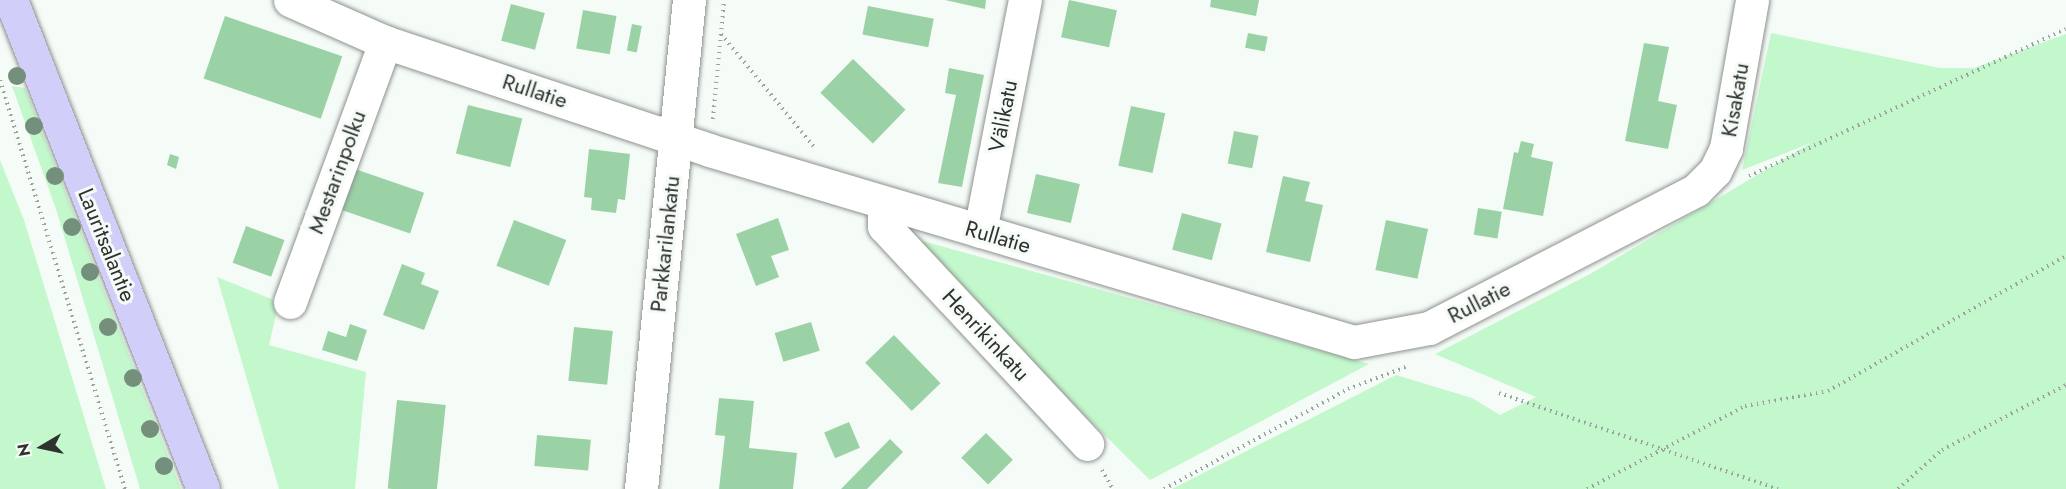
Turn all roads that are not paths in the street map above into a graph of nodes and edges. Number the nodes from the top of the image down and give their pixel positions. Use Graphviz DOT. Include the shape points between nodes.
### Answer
graph roads {
  1 [pos="10,0"];
  2 [pos="290,0"];
  3 [pos="1025,0"];
  4 [pos="1752,0"];
  5 [pos="684,4"];
  6 [pos="385,42"];
  7 [pos="675,137"];
  8 [pos="1696,190"];
  9 [pos="884,215"];
  10 [pos="980,231"];
  11 [pos="290,302"];
  12 [pos="1087,444"];
  13 [pos="203,489"];
  14 [pos="641,489"];
  1 -- 13 [label="main road, Lauritsalantie"];
  2 -- 6 [label="street, Rullatie"];
  3 -- 10 [label="street, Välikatu"];
  4 -- 8 [label="street, Kisakatu" via="1726,148 1716,171"];
  5 -- 7 [label="street, Parkkarilankatu"];
  6 -- 7 [label="street, Rullatie"];
  6 -- 11 [label="street, Mestarinpolku"];
  7 -- 9 [label="street, Rullatie"];
  7 -- 14 [label="street, Parkkarilankatu"];
  8 -- 10 [label="street, Rullatie" via="1429,328 1354,342"];
  9 -- 10 [label="street, Rullatie"];
  9 -- 12 [label="street, Henrikinkatu"];
}
